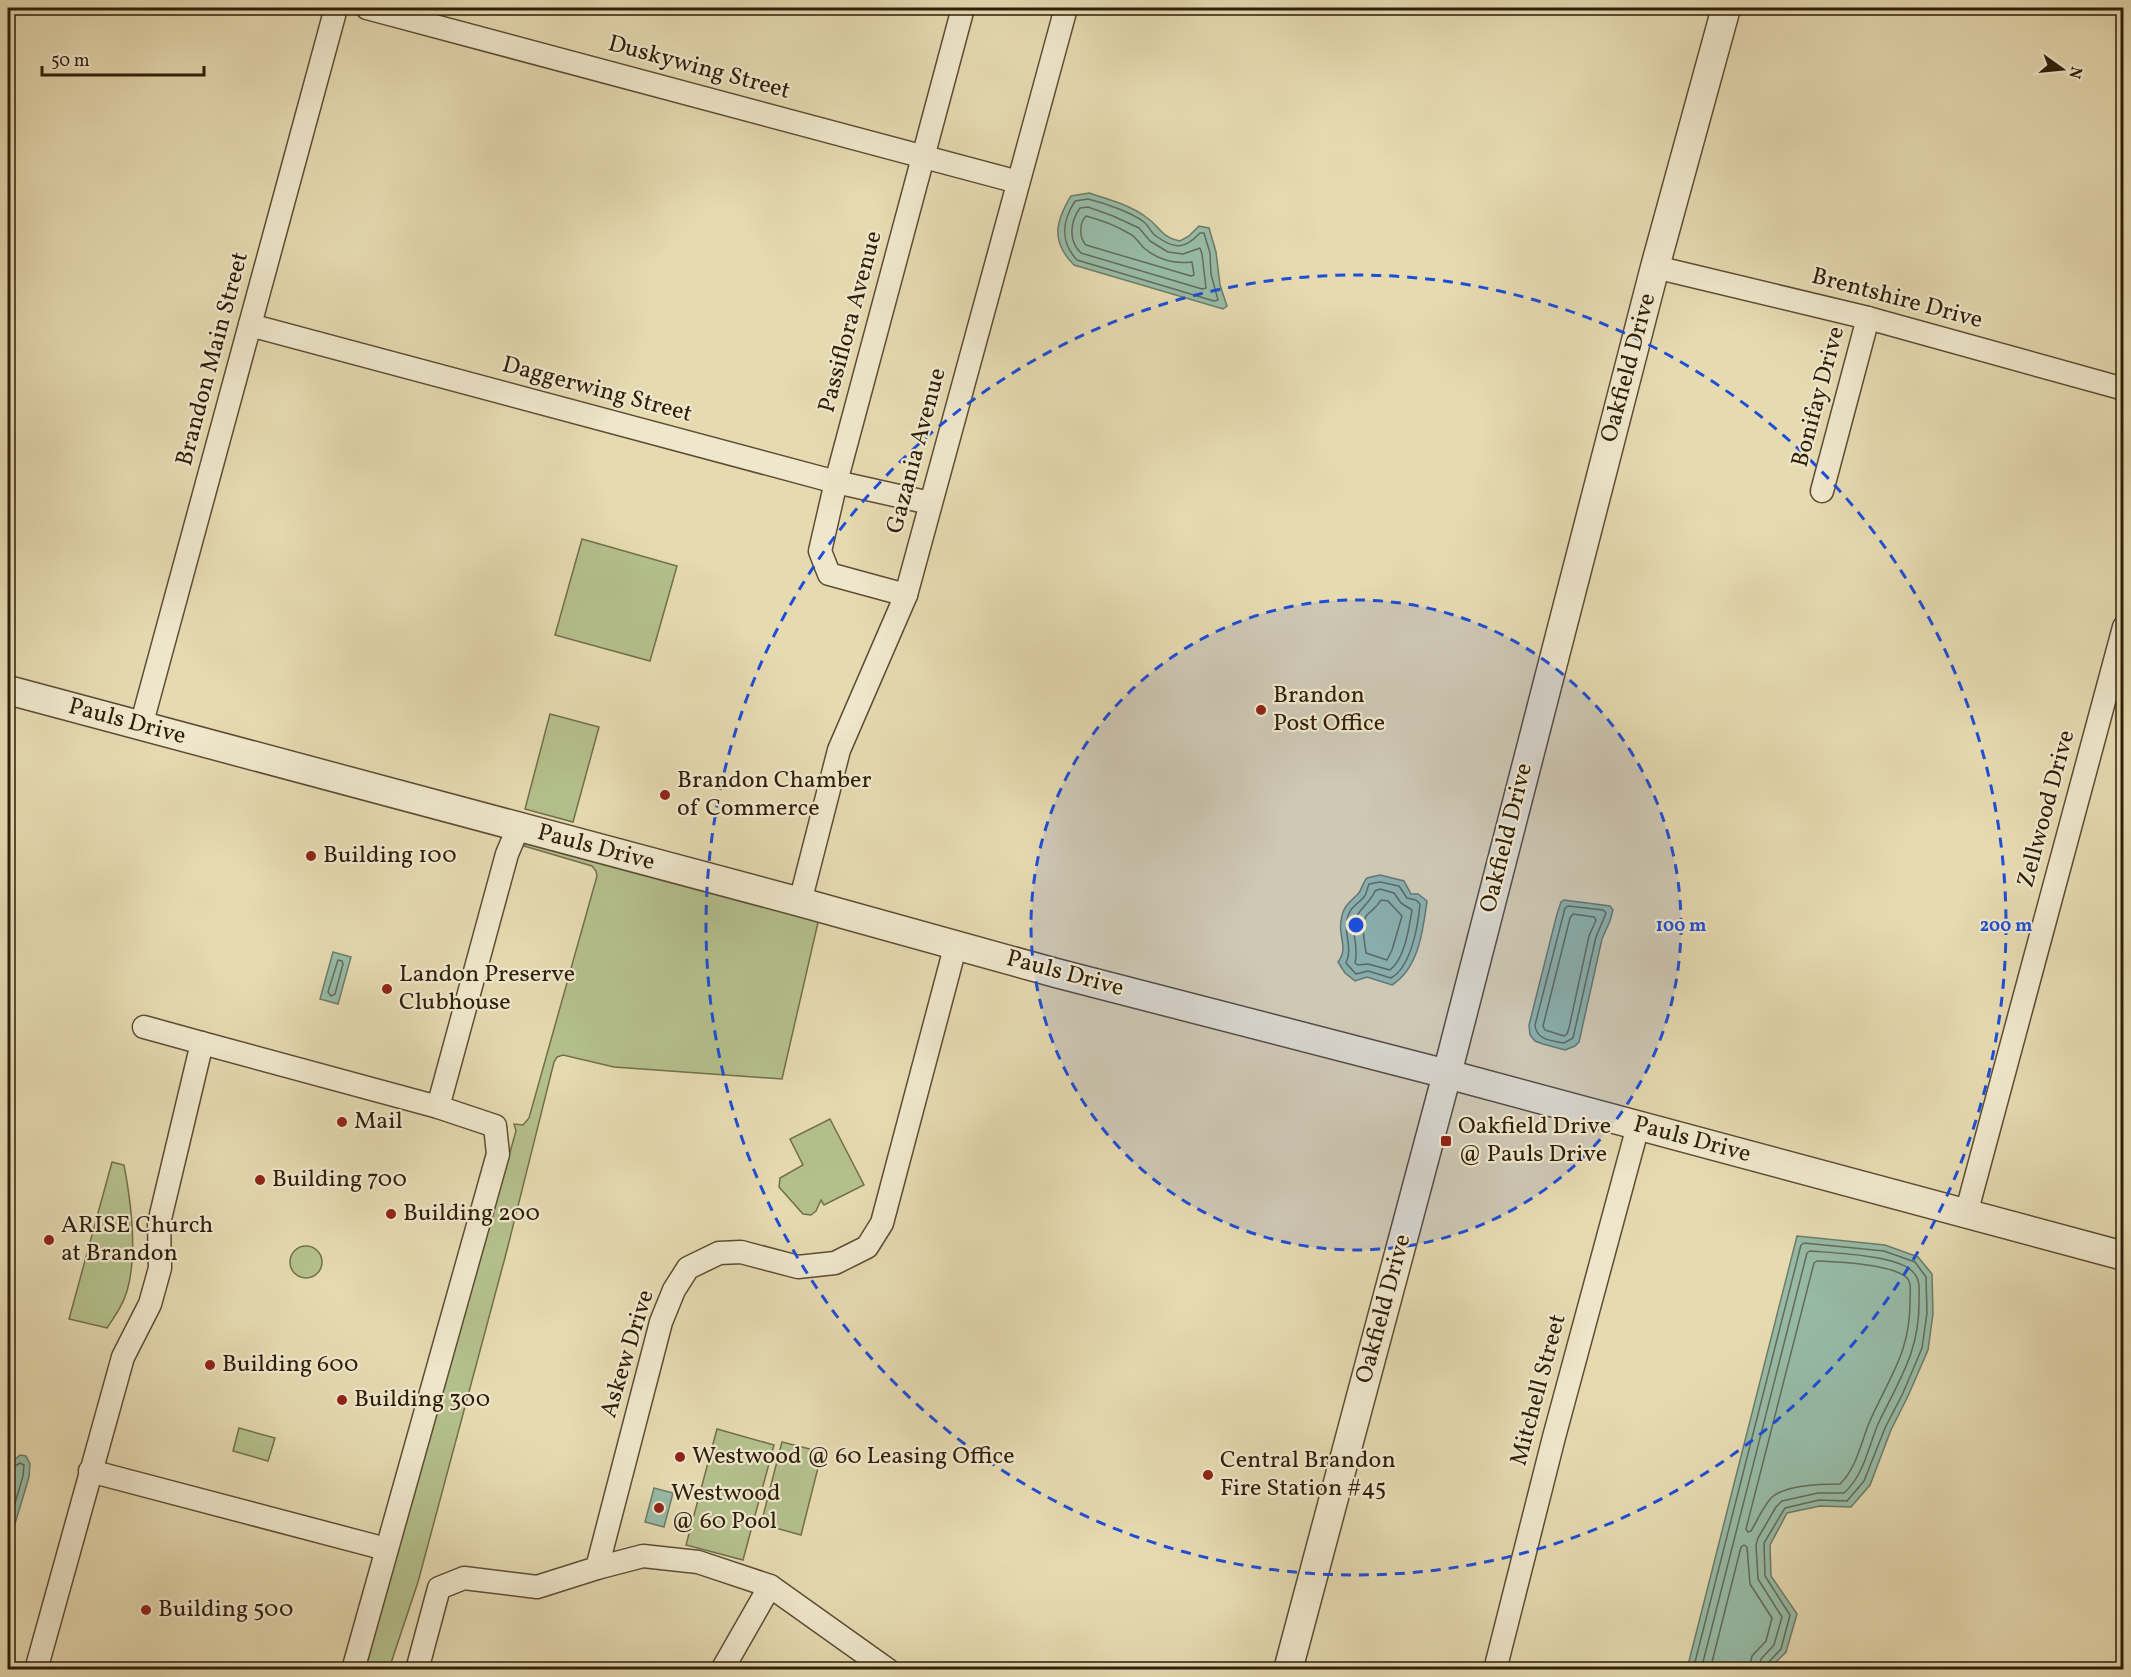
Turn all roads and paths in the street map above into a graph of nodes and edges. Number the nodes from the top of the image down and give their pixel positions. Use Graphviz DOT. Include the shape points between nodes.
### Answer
graph roads {
  1 [pos="336,8"];
  2 [pos="367,8"];
  3 [pos="963,8"];
  4 [pos="1066,8"];
  5 [pos="1726,8"];
  6 [pos="923,156"];
  7 [pos="1018,182"];
  8 [pos="1655,267"];
  9 [pos="1868,318"];
  10 [pos="250,325"];
  11 [pos="2124,389"];
  12 [pos="836,482"];
  13 [pos="1822,491"];
  14 [pos="930,504"];
  15 [pos="906,595"];
  16 [pos="2124,627"];
  17 [pos="8,690"];
  18 [pos="141,726"];
  19 [pos="518,828"];
  20 [pos="800,902"];
  21 [pos="956,945"];
  22 [pos="144,1027"];
  23 [pos="202,1043"];
  24 [pos="1447,1074"];
  25 [pos="438,1107"];
  26 [pos="1638,1126"];
  27 [pos="1966,1214"];
  28 [pos="2124,1256"];
  29 [pos="90,1472"];
  30 [pos="386,1549"];
  31 [pos="597,1568"];
  32 [pos="770,1586"];
  33 [pos="36,1670"];
  34 [pos="353,1670"];
  35 [pos="417,1670"];
  36 [pos="722,1670"];
  37 [pos="888,1670"];
  38 [pos="1288,1670"];
  39 [pos="1495,1670"];
  1 -- 10 [label="street, Brandon Main Street"];
  2 -- 6 [label="street, Duskywing Street"];
  3 -- 6 [label="street, Passiflora Avenue"];
  4 -- 7 [label="street, Gazania Avenue"];
  5 -- 8 [label="street, Oakfield Drive"];
  6 -- 7 [label="street, Duskywing Street"];
  6 -- 12 [label="street, Passiflora Avenue"];
  7 -- 14 [label="street, Gazania Avenue"];
  8 -- 9 [label="street, Brentshire Drive"];
  8 -- 24 [label="street, Oakfield Drive"];
  9 -- 11 [label="street, Brentshire Drive"];
  9 -- 13 [label="street, Bonifay Drive"];
  10 -- 12 [label="street, Daggerwing Street"];
  10 -- 18 [label="street, Brandon Main Street"];
  12 -- 14 [label="street, Daggerwing Street"];
  12 -- 15 [label="street, Passiflora Avenue" via="820,551 829,574"];
  14 -- 15 [label="street, Gazania Avenue"];
  15 -- 20 [label="street, Gazania Avenue" via="839,750"];
  16 -- 27 [label="street, Zellwood Drive"];
  17 -- 18 [label="street, Pauls Drive"];
  18 -- 19 [label="street, Pauls Drive"];
  19 -- 20 [label="street, Pauls Drive"];
  19 -- 25 [label="street" via="504,865"];
  20 -- 21 [label="street, Pauls Drive"];
  21 -- 24 [label="street, Pauls Drive"];
  21 -- 31 [label="street, Askew Drive" via="882,1223 867,1246 835,1263 798,1267 741,1252 719,1253 688,1268 661,1322"];
  22 -- 23 [label="street"];
  23 -- 25 [label="street"];
  23 -- 29 [label="street" via="159,1223 160,1268 150,1304 123,1357"];
  24 -- 26 [label="street, Pauls Drive"];
  24 -- 38 [label="street, Oakfield Drive"];
  25 -- 30 [label="street" via="495,1126 498,1154"];
  26 -- 27 [label="street, Pauls Drive"];
  26 -- 39 [label="street, Mitchell Street"];
  27 -- 28 [label="street, Pauls Drive"];
  29 -- 30 [label="street"];
  29 -- 33 [label="street"];
  30 -- 34 [label="street"];
  31 -- 32 [label="street" via="643,1556 698,1562"];
  31 -- 35 [label="street" via="537,1587 464,1578 440,1588"];
  32 -- 36 [label="street"];
  32 -- 37 [label="street"];
}
